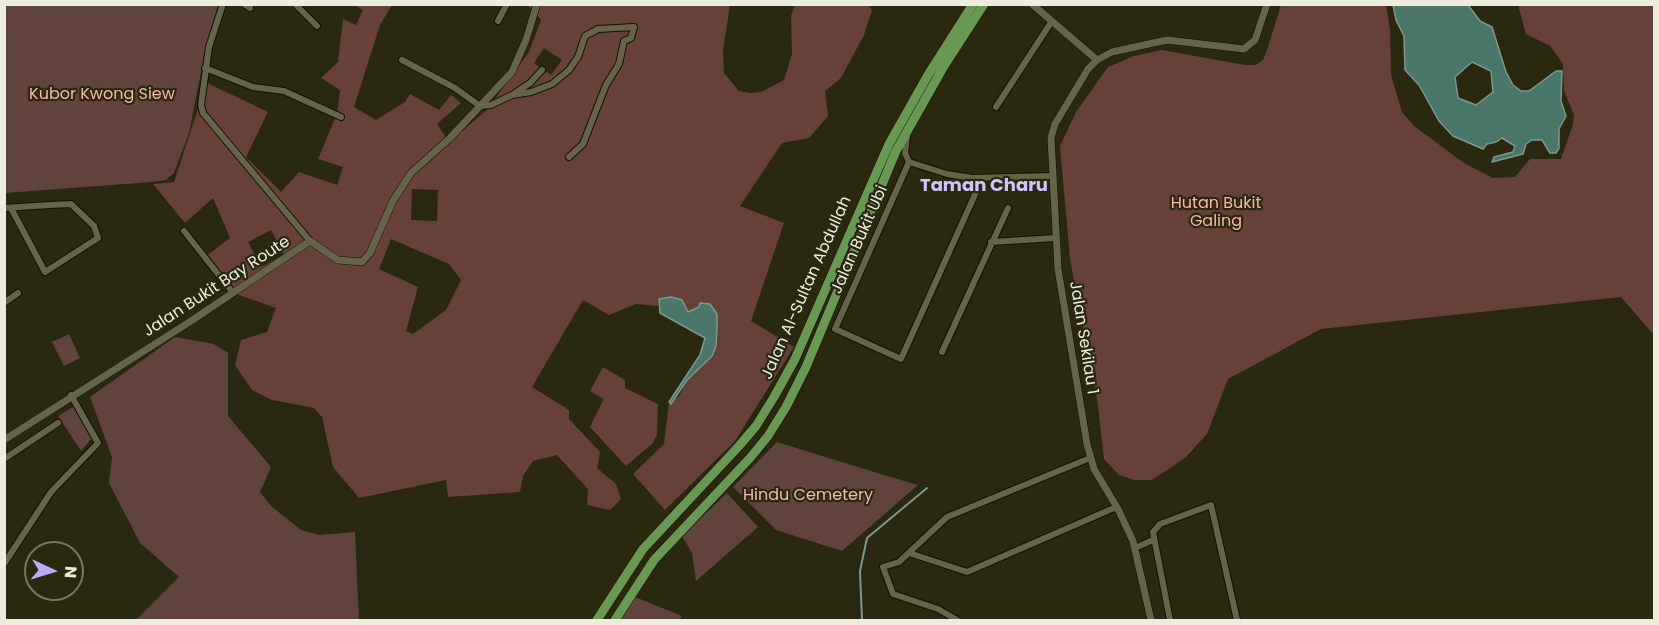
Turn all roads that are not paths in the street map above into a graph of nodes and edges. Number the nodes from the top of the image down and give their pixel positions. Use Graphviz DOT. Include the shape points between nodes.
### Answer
graph roads {
  1 [pos="223,4"];
  2 [pos="295,4"];
  3 [pos="507,4"];
  4 [pos="537,4"];
  5 [pos="973,4"];
  6 [pos="984,4"];
  7 [pos="1032,4"];
  8 [pos="1267,4"];
  9 [pos="498,21"];
  10 [pos="1052,21"];
  11 [pos="317,26"];
  12 [pos="402,60"];
  13 [pos="1097,60"];
  14 [pos="205,68"];
  15 [pos="542,70"];
  16 [pos="512,95"];
  17 [pos="480,106"];
  18 [pos="996,107"];
  19 [pos="341,117"];
  20 [pos="910,128"];
  21 [pos="569,157"];
  22 [pos="909,162"];
  23 [pos="1052,176"];
  24 [pos="982,179"];
  25 [pos="8,208"];
  26 [pos="1008,208"];
  27 [pos="184,231"];
  28 [pos="1056,238"];
  29 [pos="310,241"];
  30 [pos="991,242"];
  31 [pos="18,293"];
  32 [pos="233,293"];
  33 [pos="4,303"];
  34 [pos="942,352"];
  35 [pos="71,395"];
  36 [pos="58,423"];
  37 [pos="4,440"];
  38 [pos="1090,458"];
  39 [pos="4,459"];
  40 [pos="1118,509"];
  41 [pos="1153,540"];
  42 [pos="1135,548"];
  43 [pos="909,553"];
  44 [pos="4,564"];
  45 [pos="597,621"];
  46 [pos="615,621"];
  47 [pos="957,621"];
  48 [pos="1151,621"];
  49 [pos="1170,621"];
  50 [pos="1237,621"];
  1 -- 14 [label="street"];
  2 -- 11 [label="street"];
  3 -- 9 [label="street"];
  4 -- 17 [label="street, Jalan Bukit Bay Route" via="512,72"];
  5 -- 45 [label="main road, Jalan Al-Sultan Abdullah" via="889,144 795,359 762,416 643,549"];
  6 -- 20 [label="main road, Jalan Al-Sultan Abdullah"];
  7 -- 10 [label="street"];
  8 -- 13 [label="street" via="1255,40 1244,49 1167,40 1112,51"];
  10 -- 13 [label="street"];
  10 -- 18 [label="street"];
  12 -- 17 [label="street"];
  13 -- 23 [label="street, Jalan Sekilau 1" via="1054,124"];
  14 -- 19 [label="street" via="253,87 284,91"];
  14 -- 29 [label="street" via="203,113"];
  15 -- 16 [label="street"];
  16 -- 17 [label="street"];
  16 -- 21 [label="street" via="552,84 569,70 585,36 591,32 608,27 634,27 631,38 624,41 619,64 606,85 583,144"];
  17 -- 29 [label="street, Jalan Bukit Bay Route" via="411,173 362,262 338,260"];
  20 -- 22 [label="street" via="905,144"];
  20 -- 46 [label="main road, Jalan Al-Sultan Abdullah" via="786,407 756,451 654,560"];
  22 -- 24 [label="street"];
  22 -- 24 [label="street, Jalan Bukit Ubi" via="835,329 901,359"];
  23 -- 24 [label="street"];
  23 -- 28 [label="street, Jalan Sekilau 1"];
  25 -- 25 [label="street" via="45,272 98,238 94,226 71,204"];
  26 -- 30 [label="street"];
  27 -- 32 [label="street"];
  28 -- 30 [label="street"];
  28 -- 38 [label="street, Jalan Sekilau 1"];
  29 -- 32 [label="street, Jalan Bukit Bay Route"];
  30 -- 34 [label="street"];
  31 -- 33 [label="street"];
  32 -- 35 [label="street, Jalan Bukit Bay Route"];
  35 -- 37 [label="street, Jalan Bukit Bay Route"];
  35 -- 44 [label="street" via="98,443 51,492"];
  36 -- 39 [label="street"];
  38 -- 40 [label="street, Jalan Sekilau 1"];
  38 -- 43 [label="street" via="951,515"];
  40 -- 42 [label="street, Jalan Sekilau 1"];
  40 -- 43 [label="street" via="967,572"];
  41 -- 42 [label="street"];
  41 -- 49 [label="street"];
  41 -- 50 [label="street" via="1153,532 1161,524 1211,505"];
  42 -- 48 [label="street, Jalan Sekilau 1"];
  43 -- 47 [label="street" via="896,565 883,567 893,594 938,609"];
}
